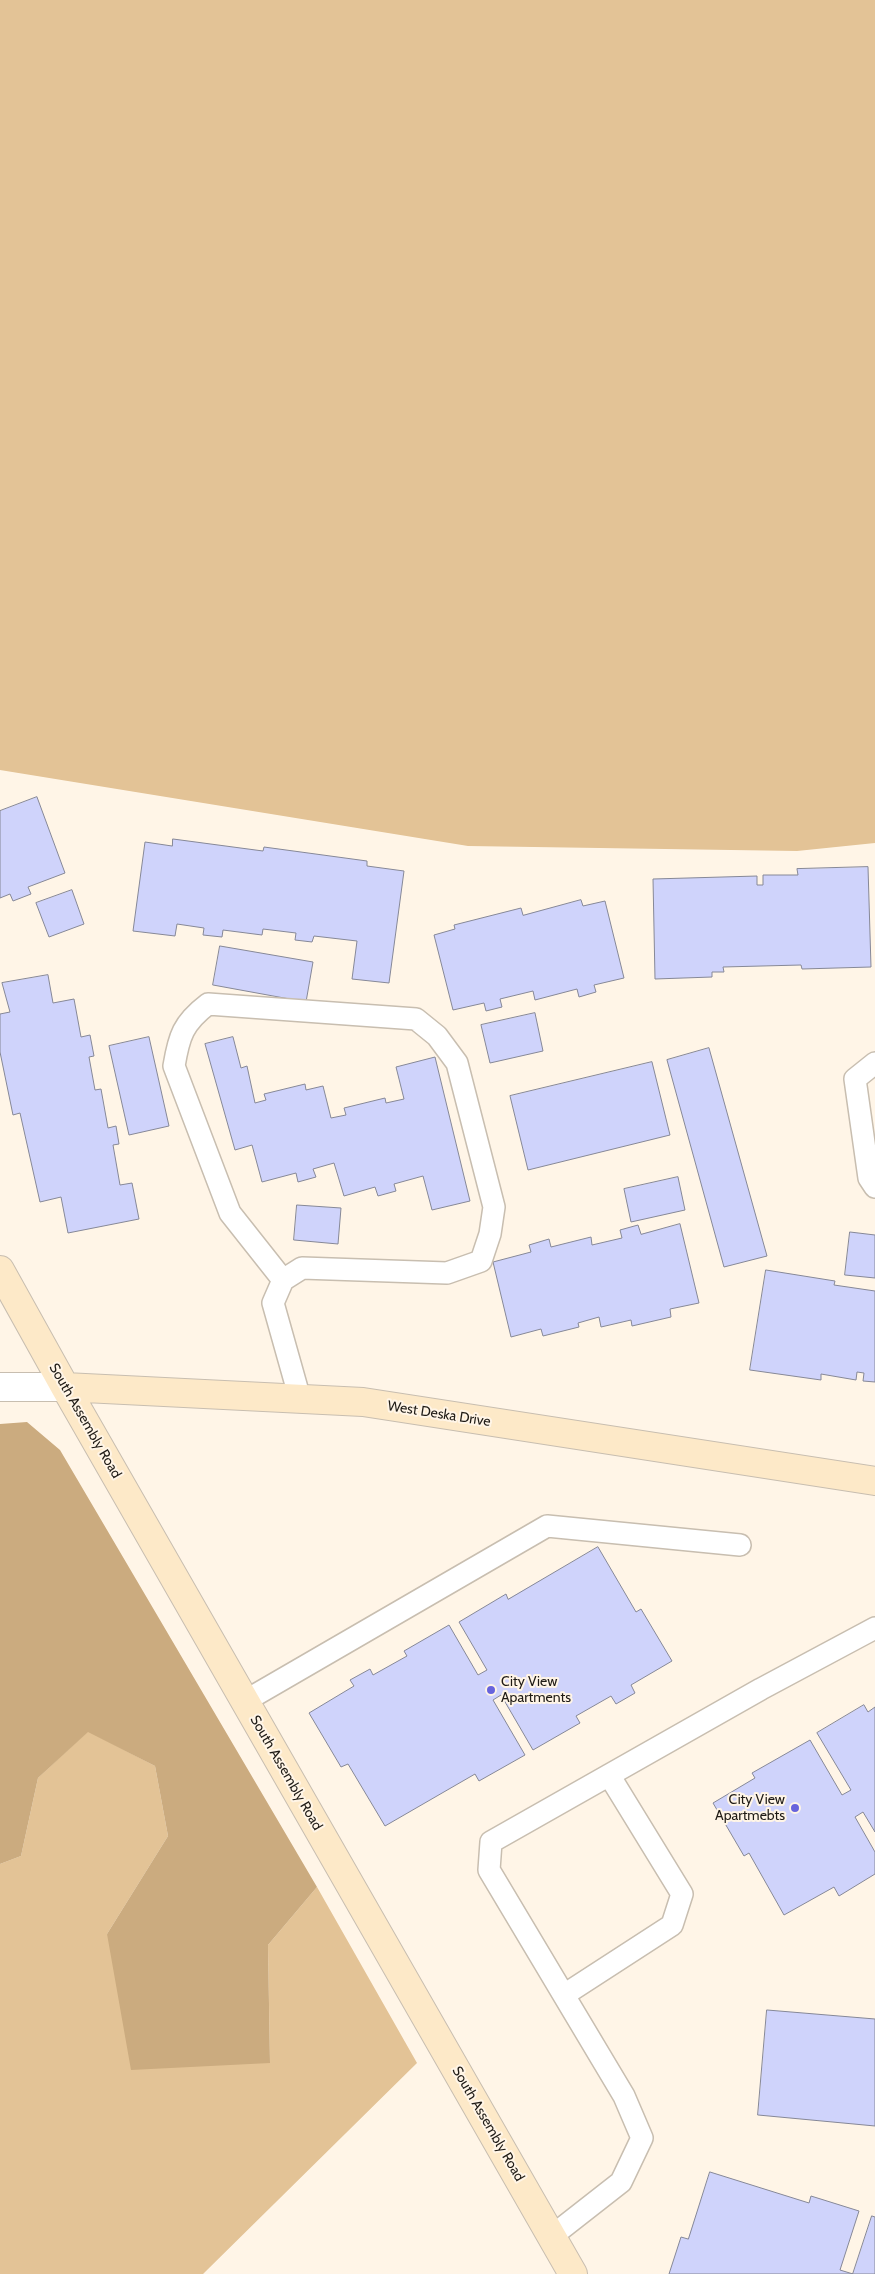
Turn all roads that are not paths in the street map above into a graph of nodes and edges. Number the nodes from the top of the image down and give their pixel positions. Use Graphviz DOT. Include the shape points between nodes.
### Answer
graph roads {
  1 [pos="875,1063"];
  2 [pos="875,1187"];
  3 [pos="0,1270"];
  4 [pos="282,1280"];
  5 [pos="0,1387"];
  6 [pos="64,1387"];
  7 [pos="300,1399"];
  8 [pos="875,1480"];
  9 [pos="740,1545"];
  10 [pos="875,1628"];
  11 [pos="245,1701"];
  12 [pos="609,1775"];
  13 [pos="564,1995"];
  14 [pos="552,2236"];
  15 [pos="573,2274"];
  1 -- 2 [label="lane" via="855,1079 869,1178"];
  3 -- 6 [label="street, South Assembly Road"];
  4 -- 4 [label="lane" via="302,1268 447,1273 481,1261 494,1207 458,1063 437,1036 416,1020 208,1004 192,1017 178,1041 174,1066 230,1213"];
  4 -- 7 [label="lane" via="273,1303"];
  5 -- 6 [label="street, West Deska Drive"];
  6 -- 7 [label="street, West Deska Drive"];
  6 -- 11 [label="street, South Assembly Road"];
  7 -- 8 [label="street, West Deska Drive" via="363,1402"];
  9 -- 11 [label="lane" via="547,1526"];
  10 -- 12 [label="lane"];
  11 -- 14 [label="street, South Assembly Road"];
  12 -- 13 [label="lane" via="682,1894 672,1925"];
  12 -- 13 [label="lane" via="491,1842 489,1870"];
  13 -- 14 [label="lane" via="624,2096 642,2138 621,2182"];
  14 -- 15 [label="street, South Assembly Road"];
}
